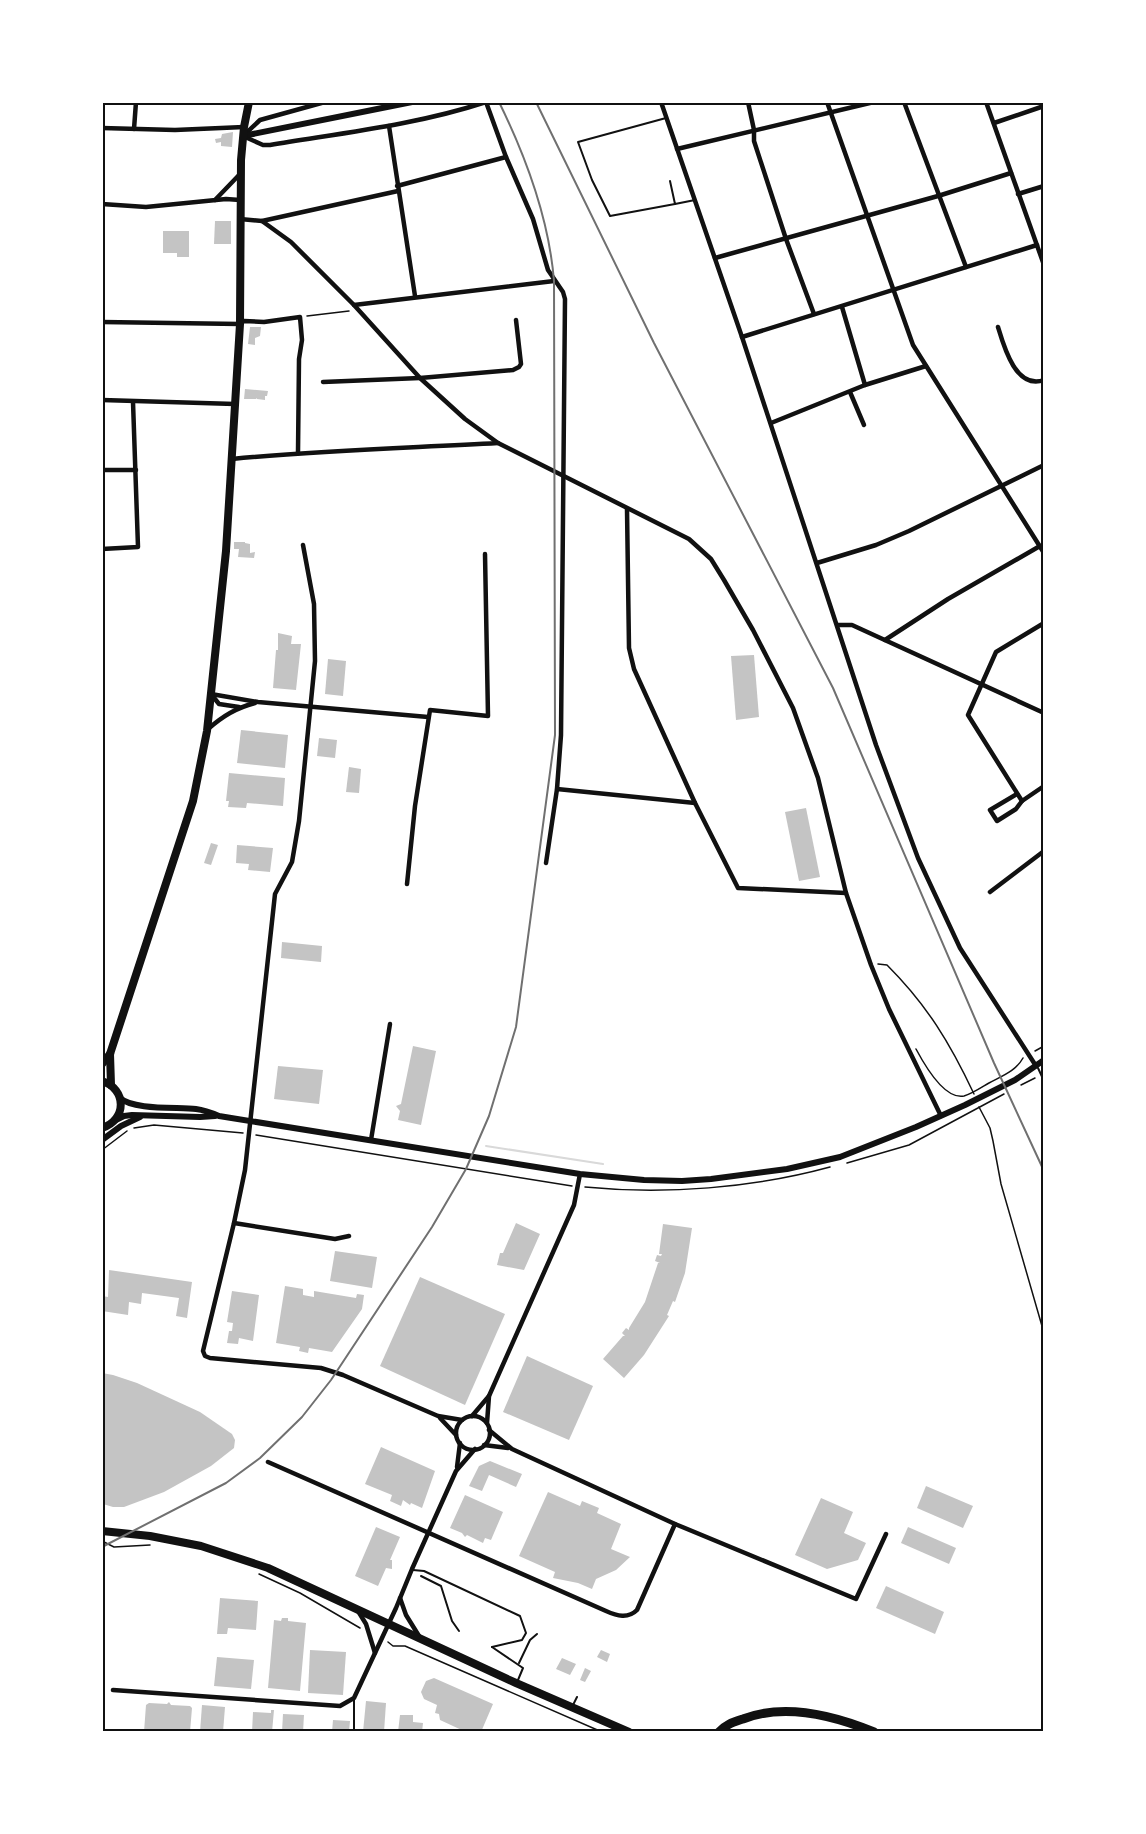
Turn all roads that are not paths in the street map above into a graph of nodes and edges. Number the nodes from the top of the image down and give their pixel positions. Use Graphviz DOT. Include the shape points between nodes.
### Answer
graph roads {
  1 [pos="136,102"];
  2 [pos="249,102"];
  3 [pos="325,102"];
  4 [pos="412,102"];
  5 [pos="486,102"];
  6 [pos="661,102"];
  7 [pos="748,102"];
  8 [pos="827,102"];
  9 [pos="874,102"];
  10 [pos="904,102"];
  11 [pos="986,102"];
  12 [pos="1044,106"];
  13 [pos="831,114"];
  14 [pos="666,118"];
  15 [pos="994,123"];
  16 [pos="389,126"];
  17 [pos="244,127"];
  18 [pos="102,128"];
  19 [pos="134,129"];
  20 [pos="754,130"];
  21 [pos="243,136"];
  22 [pos="676,149"];
  23 [pos="506,157"];
  24 [pos="241,173"];
  25 [pos="1011,173"];
  26 [pos="670,182"];
  27 [pos="1044,186"];
  28 [pos="398,189"];
  29 [pos="1018,194"];
  30 [pos="938,196"];
  31 [pos="215,200"];
  32 [pos="240,200"];
  33 [pos="694,200"];
  34 [pos="102,204"];
  35 [pos="675,204"];
  36 [pos="867,215"];
  37 [pos="240,219"];
  38 [pos="262,221"];
  39 [pos="786,239"];
  40 [pos="1037,245"];
  41 [pos="715,258"];
  42 [pos="1044,265"];
  43 [pos="966,267"];
  44 [pos="554,281"];
  45 [pos="892,290"];
  46 [pos="415,296"];
  47 [pos="354,305"];
  48 [pos="842,307"];
  49 [pos="814,314"];
  50 [pos="516,320"];
  51 [pos="102,322"];
  52 [pos="240,324"];
  53 [pos="998,327"];
  54 [pos="742,338"];
  55 [pos="926,366"];
  56 [pos="420,378"];
  57 [pos="1044,380"];
  58 [pos="323,382"];
  59 [pos="865,385"];
  60 [pos="850,392"];
  61 [pos="102,400"];
  62 [pos="133,402"];
  63 [pos="235,404"];
  64 [pos="771,423"];
  65 [pos="864,425"];
  66 [pos="498,443"];
  67 [pos="298,452"];
  68 [pos="231,459"];
  69 [pos="1044,465"];
  70 [pos="102,470"];
  71 [pos="136,470"];
  72 [pos="562,477"];
  73 [pos="1002,484"];
  74 [pos="627,509"];
  75 [pos="303,544"];
  76 [pos="1040,546"];
  77 [pos="102,549"];
  78 [pos="1044,553"];
  79 [pos="485,554"];
  80 [pos="817,562"];
  81 [pos="1044,623"];
  82 [pos="838,625"];
  83 [pos="885,640"];
  84 [pos="981,684"];
  85 [pos="211,694"];
  86 [pos="258,702"];
  87 [pos="239,707"];
  88 [pos="309,707"];
  89 [pos="1044,712"];
  90 [pos="428,717"];
  91 [pos="207,731"];
  92 [pos="1044,786"];
  93 [pos="557,789"];
  94 [pos="1017,794"];
  95 [pos="1022,801"];
  96 [pos="695,803"];
  97 [pos="1044,851"];
  98 [pos="546,863"];
  99 [pos="407,884"];
  100 [pos="990,892"];
  101 [pos="846,893"];
  102 [pos="390,1024"];
  103 [pos="111,1054"];
  104 [pos="1044,1060"];
  105 [pos="102,1064"];
  106 [pos="1036,1066"];
  107 [pos="102,1081"];
  108 [pos="1044,1081"];
  109 [pos="111,1085"];
  110 [pos="120,1097"];
  111 [pos="143,1116"];
  112 [pos="219,1116"];
  113 [pos="941,1116"];
  114 [pos="115,1120"];
  115 [pos="251,1120"];
  116 [pos="102,1128"];
  117 [pos="102,1140"];
  118 [pos="371,1140"];
  119 [pos="580,1174"];
  120 [pos="234,1223"];
  121 [pos="349,1236"];
  122 [pos="489,1396"];
  123 [pos="438,1416"];
  124 [pos="472,1416"];
  125 [pos="462,1420"];
  126 [pos="487,1423"];
  127 [pos="489,1430"];
  128 [pos="456,1435"];
  129 [pos="460,1443"];
  130 [pos="484,1445"];
  131 [pos="475,1449"];
  132 [pos="512,1449"];
  133 [pos="268,1462"];
  134 [pos="456,1471"];
  135 [pos="675,1524"];
  136 [pos="103,1532"];
  137 [pos="428,1532"];
  138 [pos="886,1534"];
  139 [pos="412,1569"];
  140 [pos="422,1576"];
  141 [pos="400,1598"];
  142 [pos="356,1609"];
  143 [pos="389,1624"];
  144 [pos="459,1631"];
  145 [pos="537,1634"];
  146 [pos="421,1639"];
  147 [pos="375,1653"];
  148 [pos="519,1664"];
  149 [pos="516,1683"];
  150 [pos="113,1690"];
  151 [pos="577,1697"];
  152 [pos="354,1698"];
  153 [pos="572,1708"];
  154 [pos="742,1719"];
  155 [pos="354,1732"];
  156 [pos="629,1732"];
  157 [pos="719,1732"];
  158 [pos="735,1732"];
  159 [pos="874,1732"];
  1 -- 19 [label="street"];
  2 -- 17 [label="main road"];
  3 -- 21 [label="street" via="260,120"];
  4 -- 21 [label="street"];
  5 -- 16 [label="street"];
  5 -- 23 [label="street"];
  6 -- 14 [label="street"];
  7 -- 20 [label="street"];
  8 -- 13 [label="street"];
  9 -- 13 [label="street"];
  10 -- 30 [label="street"];
  11 -- 15 [label="street"];
  12 -- 15 [label="street"];
  13 -- 20 [label="street"];
  13 -- 36 [label="street"];
  14 -- 22 [label="street"];
  14 -- 35 [label="lane" via="578,142 610,216"];
  15 -- 25 [label="street"];
  16 -- 21 [label="street" via="270,145"];
  16 -- 28 [label="street"];
  17 -- 19 [label="street"];
  17 -- 21 [label="main road"];
  18 -- 19 [label="street"];
  20 -- 22 [label="street"];
  20 -- 39 [label="street" via="754,141"];
  21 -- 24 [label="main road"];
  22 -- 33 [label="street"];
  23 -- 28 [label="street"];
  23 -- 44 [label="street"];
  24 -- 31 [label="street"];
  24 -- 32 [label="main road"];
  25 -- 29 [label="street"];
  25 -- 30 [label="street"];
  26 -- 35 [label="lane"];
  27 -- 29 [label="street"];
  28 -- 38 [label="street"];
  28 -- 46 [label="street"];
  29 -- 40 [label="street"];
  30 -- 36 [label="street"];
  30 -- 43 [label="street"];
  31 -- 32 [label="street"];
  31 -- 34 [label="street" via="146,207"];
  32 -- 37 [label="main road"];
  33 -- 35 [label="lane"];
  33 -- 41 [label="street"];
  36 -- 39 [label="street"];
  36 -- 45 [label="street"];
  37 -- 38 [label="street"];
  37 -- 52 [label="main road"];
  38 -- 47 [label="street" via="291,242"];
  39 -- 41 [label="street"];
  39 -- 49 [label="street"];
  40 -- 42 [label="street"];
  40 -- 43 [label="street"];
  41 -- 54 [label="street"];
  43 -- 45 [label="street"];
  44 -- 46 [label="street"];
  44 -- 72 [label="street" via="565,299"];
  45 -- 48 [label="street"];
  45 -- 55 [label="street" via="913,345"];
  46 -- 47 [label="street"];
  47 -- 56 [label="street"];
  48 -- 49 [label="street"];
  48 -- 59 [label="street"];
  49 -- 54 [label="street"];
  50 -- 56 [label="street" via="521,358 517,369"];
  51 -- 52 [label="street"];
  52 -- 63 [label="main road"];
  52 -- 67 [label="street" via="300,317"];
  53 -- 57 [label="street" via="1014,368 1027,380"];
  54 -- 64 [label="street"];
  55 -- 59 [label="street"];
  55 -- 73 [label="street"];
  56 -- 58 [label="street"];
  56 -- 66 [label="street"];
  59 -- 60 [label="street"];
  60 -- 64 [label="street"];
  60 -- 65 [label="street"];
  61 -- 62 [label="street"];
  62 -- 63 [label="street"];
  62 -- 71 [label="street"];
  63 -- 68 [label="main road"];
  64 -- 80 [label="street"];
  66 -- 67 [label="street"];
  66 -- 72 [label="street"];
  67 -- 68 [label="street"];
  68 -- 85 [label="main road"];
  69 -- 73 [label="street"];
  70 -- 71 [label="street"];
  71 -- 77 [label="street" via="138,547"];
  72 -- 74 [label="street"];
  72 -- 93 [label="street" via="561,735"];
  73 -- 76 [label="street"];
  73 -- 80 [label="street" via="892,538"];
  74 -- 96 [label="street" via="629,648 634,669"];
  74 -- 101 [label="street" via="689,539 711,559 753,630 793,708 830,820"];
  75 -- 88 [label="street" via="314,604 315,661"];
  76 -- 78 [label="street"];
  76 -- 83 [label="street"];
  79 -- 90 [label="street" via="488,716 430,710"];
  80 -- 82 [label="street"];
  81 -- 84 [label="street" via="996,652"];
  82 -- 83 [label="street" via="852,625"];
  82 -- 106 [label="street" via="876,746 918,858 960,948"];
  83 -- 84 [label="street"];
  84 -- 89 [label="street"];
  84 -- 94 [label="street" via="968,715"];
  85 -- 86 [label="street"];
  85 -- 87 [label="street" via="219,704"];
  85 -- 91 [label="main road"];
  86 -- 87 [label="street"];
  86 -- 88 [label="street"];
  87 -- 91 [label="street"];
  88 -- 90 [label="street"];
  88 -- 115 [label="street" via="292,862 275,894"];
  90 -- 99 [label="street"];
  91 -- 103 [label="main road" via="192,801"];
  92 -- 95 [label="street"];
  93 -- 96 [label="street"];
  93 -- 98 [label="street"];
  94 -- 95 [label="street"];
  94 -- 95 [label="street" via="990,810 997,821"];
  96 -- 101 [label="street" via="738,888"];
  97 -- 100 [label="street"];
  101 -- 113 [label="street" via="889,1009"];
  102 -- 118 [label="street"];
  103 -- 105 [label="main road"];
  103 -- 109 [label="main road"];
  104 -- 106 [label="street"];
  106 -- 108 [label="lane"];
  106 -- 113 [label="street"];
  107 -- 109 [label="main road"];
  109 -- 110 [label="main road"];
  110 -- 112 [label="street" via="135,1104 198,1109"];
  110 -- 114 [label="main road"];
  111 -- 112 [label="street"];
  111 -- 114 [label="street"];
  111 -- 117 [label="street"];
  112 -- 115 [label="street"];
  113 -- 119 [label="street" via="840,1157 758,1173 682,1181"];
  114 -- 116 [label="main road"];
  115 -- 118 [label="street"];
  115 -- 120 [label="street"];
  118 -- 119 [label="street"];
  119 -- 122 [label="street" via="574,1205"];
  120 -- 121 [label="street" via="335,1239"];
  120 -- 123 [label="street" via="203,1351 205,1356 321,1368"];
  122 -- 124 [label="street"];
  122 -- 126 [label="street"];
  123 -- 125 [label="street"];
  123 -- 128 [label="street"];
  124 -- 125 [label="street"];
  124 -- 126 [label="street"];
  125 -- 128 [label="street"];
  126 -- 127 [label="street"];
  127 -- 130 [label="street"];
  127 -- 132 [label="street"];
  128 -- 129 [label="street"];
  129 -- 131 [label="street"];
  129 -- 134 [label="street"];
  130 -- 131 [label="street"];
  130 -- 132 [label="street"];
  131 -- 134 [label="street"];
  132 -- 135 [label="street"];
  133 -- 137 [label="street"];
  134 -- 137 [label="street"];
  135 -- 137 [label="street" via="641,1602 631,1615 622,1616"];
  135 -- 138 [label="street" via="856,1599"];
  136 -- 142 [label="main road" via="150,1536 222,1552 268,1568"];
  137 -- 139 [label="street"];
  139 -- 141 [label="street"];
  139 -- 148 [label="lane" via="424,1571 520,1617 526,1632 522,1640 492,1647"];
  140 -- 144 [label="lane" via="441,1586"];
  141 -- 143 [label="street"];
  141 -- 146 [label="street"];
  142 -- 143 [label="main road"];
  142 -- 147 [label="street" via="369,1630"];
  143 -- 146 [label="main road"];
  143 -- 147 [label="street"];
  145 -- 148 [label="lane"];
  146 -- 149 [label="main road"];
  147 -- 152 [label="street"];
  148 -- 149 [label="lane" via="523,1668"];
  149 -- 153 [label="main road"];
  150 -- 152 [label="street" via="340,1706"];
  151 -- 153 [label="lane"];
  152 -- 155 [label="lane"];
  153 -- 156 [label="main road"];
  154 -- 157 [label="highway"];
  154 -- 158 [label="highway"];
  154 -- 159 [label="highway" via="768,1712 803,1713"];
}
